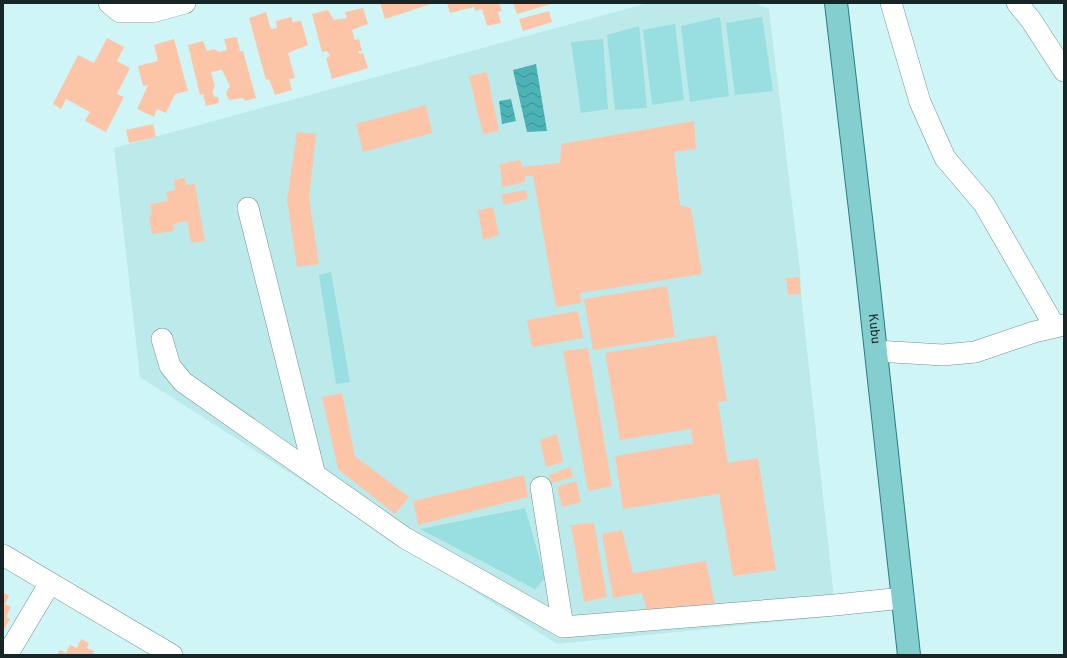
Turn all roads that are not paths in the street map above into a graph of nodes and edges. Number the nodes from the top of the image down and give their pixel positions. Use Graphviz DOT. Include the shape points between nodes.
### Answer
graph roads {
  1 [pos="109,3"];
  2 [pos="185,3"];
  3 [pos="836,3"];
  4 [pos="891,3"];
  5 [pos="1017,3"];
  6 [pos="1064,71"];
  7 [pos="248,208"];
  8 [pos="1060,326"];
  9 [pos="162,339"];
  10 [pos="876,351"];
  11 [pos="315,476"];
  12 [pos="541,487"];
  13 [pos="3,555"];
  14 [pos="50,583"];
  15 [pos="903,598"];
  16 [pos="562,627"];
  17 [pos="7,655"];
  18 [pos="172,655"];
  19 [pos="909,655"];
  1 -- 2 [label="street" via="120,12 152,12"];
  3 -- 10 [label="main road, Kubu"];
  4 -- 8 [label="street" via="920,102 945,158 984,204"];
  5 -- 6 [label="street"];
  7 -- 11 [label="street"];
  8 -- 10 [label="street" via="975,352 943,355"];
  9 -- 11 [label="street" via="170,366 183,382"];
  10 -- 15 [label="main road, Kubu"];
  11 -- 16 [label="street" via="405,538"];
  12 -- 16 [label="street"];
  13 -- 14 [label="street"];
  14 -- 17 [label="street"];
  14 -- 18 [label="street"];
  15 -- 16 [label="street"];
  15 -- 19 [label="main road, Kubu"];
}
